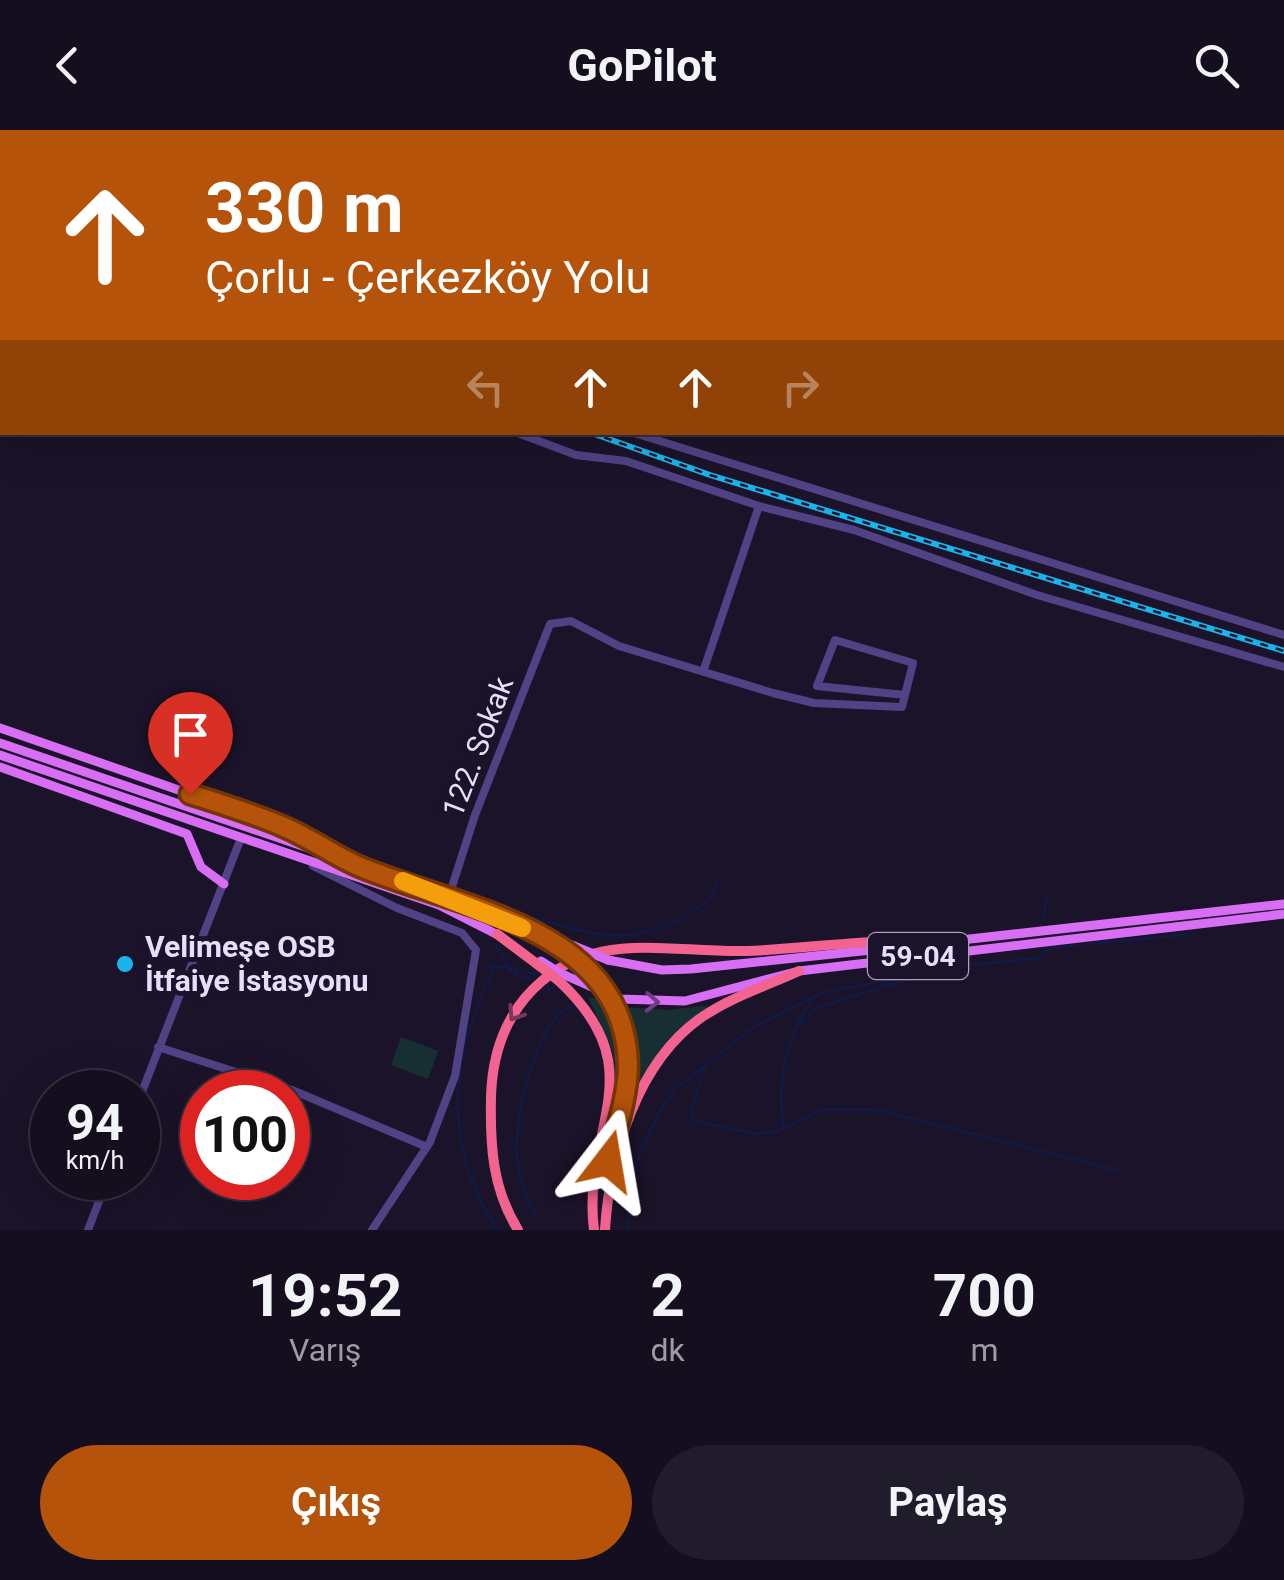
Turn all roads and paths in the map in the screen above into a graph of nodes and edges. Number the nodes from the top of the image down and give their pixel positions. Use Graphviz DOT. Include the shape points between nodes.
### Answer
graph roads {
  1 [pos="523,435"];
  2 [pos="641,435"];
  3 [pos="759,506"];
  4 [pos="1284,635"];
  5 [pos="1284,667"];
  6 [pos="704,669"];
  7 [pos="904,695"];
  8 [pos="0,728"];
  9 [pos="0,743"];
  10 [pos="0,755"];
  11 [pos="0,766"];
  12 [pos="248,814"];
  13 [pos="245,826"];
  14 [pos="241,838"];
  15 [pos="291,856"];
  16 [pos="357,865"];
  17 [pos="224,884"];
  18 [pos="449,896"];
  19 [pos="1284,904"];
  20 [pos="1284,914"];
  21 [pos="506,920"];
  22 [pos="496,934"];
  23 [pos="937,943"];
  24 [pos="570,947"];
  25 [pos="799,971"];
  26 [pos="559,977"];
  27 [pos="158,1047"];
  28 [pos="150,1070"];
  29 [pos="426,1146"];
  30 [pos="100,1200"];
  31 [pos="605,1229"];
  32 [pos="88,1230"];
  33 [pos="372,1230"];
  34 [pos="518,1230"];
  35 [pos="594,1230"];
  1 -- 3 [label="street"];
  2 -- 4 [label="street"];
  3 -- 5 [label="street"];
  3 -- 6 [label="street"];
  6 -- 7 [label="street" via="814,703 902,707"];
  6 -- 18 [label="street, 122. Sokak" via="618,646 571,621 550,624"];
  7 -- 7 [label="street" via="913,663 835,640 817,686"];
  8 -- 12 [label="main road"];
  9 -- 13 [label="main road"];
  10 -- 14 [label="main road"];
  11 -- 17 [label="main road" via="187,834 201,867"];
  12 -- 13 [label="main road"];
  12 -- 16 [label="main road"];
  13 -- 14 [label="main road"];
  13 -- 16 [label="main road"];
  14 -- 15 [label="main road"];
  14 -- 17 [label="street"];
  15 -- 22 [label="main road" via="452,910"];
  15 -- 29 [label="street" via="462,933 476,950 455,1076"];
  16 -- 18 [label="main road"];
  17 -- 27 [label="street"];
  18 -- 21 [label="main road"];
  19 -- 23 [label="main road, 59-04"];
  20 -- 25 [label="main road, 59-04"];
  21 -- 24 [label="highway"];
  22 -- 26 [label="highway, bridge"];
  23 -- 24 [label="main road, 59-04, bridge" via="662,970"];
  23 -- 34 [label="highway, one-way" via="747,951 618,948 569,959 518,1006 494,1058 491,1152"];
  24 -- 31 [label="highway, bridge" via="614,1003 624,1034 628,1067 604,1190"];
  26 -- 25 [label="main road, 59-04, one-way" via="602,994 664,1002 707,998"];
  25 -- 31 [label="highway" via="719,1006 669,1048 646,1082 620,1146"];
  26 -- 35 [label="highway" via="589,1013 611,1071 593,1182"];
  27 -- 28 [label="street"];
  27 -- 29 [label="street" via="292,1090"];
  29 -- 33 [label="street"];
  30 -- 32 [label="street"];
}
